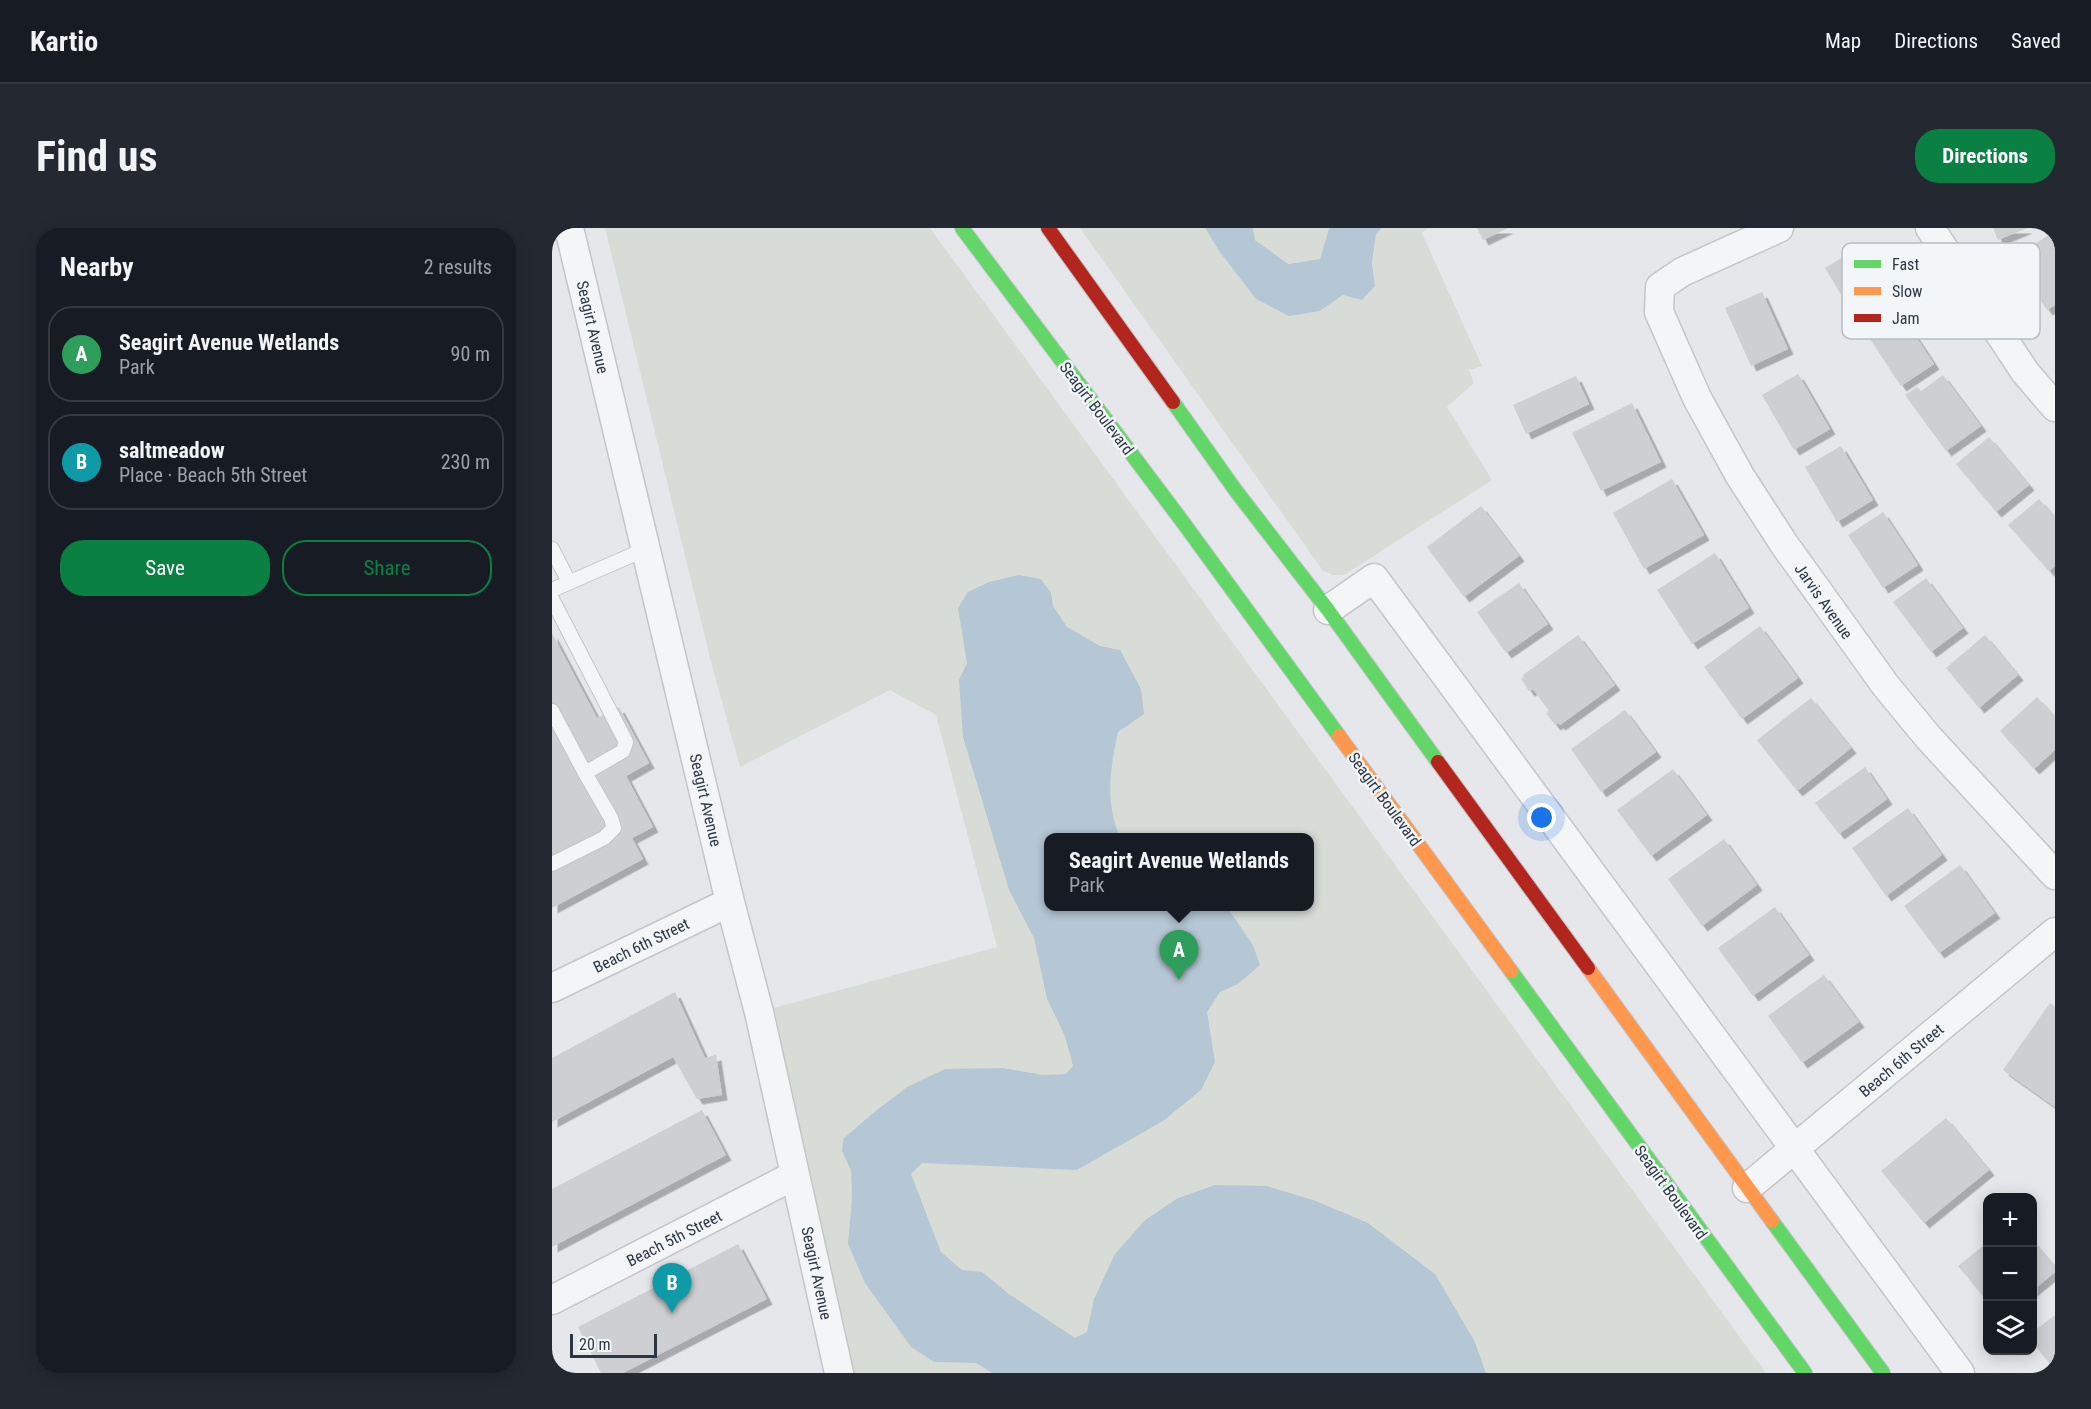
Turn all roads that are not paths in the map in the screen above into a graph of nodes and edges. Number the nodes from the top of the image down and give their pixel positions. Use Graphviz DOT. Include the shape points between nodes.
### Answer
graph roads {
  1 [pos="962,228"];
  2 [pos="1048,228"];
  3 [pos="1779,228"];
  4 [pos="1930,228"];
  5 [pos="1940,243"];
  6 [pos="565,245"];
  7 [pos="2003,339"];
  8 [pos="2055,407"];
  9 [pos="552,549"];
  10 [pos="646,549"];
  11 [pos="569,582"];
  12 [pos="552,590"];
  13 [pos="552,599"];
  14 [pos="1328,610"];
  15 [pos="552,711"];
  16 [pos="585,773"];
  17 [pos="552,864"];
  18 [pos="2055,875"];
  19 [pos="730,902"];
  20 [pos="2055,932"];
  21 [pos="552,988"];
  22 [pos="1795,1148"];
  23 [pos="795,1175"];
  24 [pos="1747,1188"];
  25 [pos="552,1300"];
  26 [pos="839,1373"];
  27 [pos="1805,1373"];
  28 [pos="1883,1373"];
  29 [pos="1960,1373"];
  1 -- 27 [label="main road, Seagirt Boulevard" via="1182,521"];
  2 -- 14 [label="main road" via="1236,491"];
  3 -- 18 [label="street, Jarvis Avenue" via="1688,268 1660,287 1659,312 1697,398 1784,544 1886,686"];
  4 -- 5 [label="street"];
  6 -- 10 [label="street, Seagirt Avenue"];
  7 -- 8 [label="street"];
  9 -- 11 [label="lane"];
  10 -- 11 [label="lane"];
  10 -- 19 [label="street, Seagirt Avenue"];
  11 -- 12 [label="lane"];
  13 -- 16 [label="lane" via="626,742 623,751"];
  14 -- 22 [label="street" via="1374,578"];
  14 -- 24 [label="main road"];
  15 -- 16 [label="lane"];
  16 -- 17 [label="lane" via="614,828 604,838"];
  19 -- 21 [label="street, Beach 6th Street"];
  19 -- 23 [label="street, Seagirt Avenue"];
  20 -- 22 [label="street, Beach 6th Street"];
  22 -- 24 [label="street, Beach 6th Street"];
  22 -- 29 [label="street"];
  23 -- 25 [label="street, Beach 5th Street"];
  23 -- 26 [label="street, Seagirt Avenue"];
  24 -- 28 [label="main road"];
}
